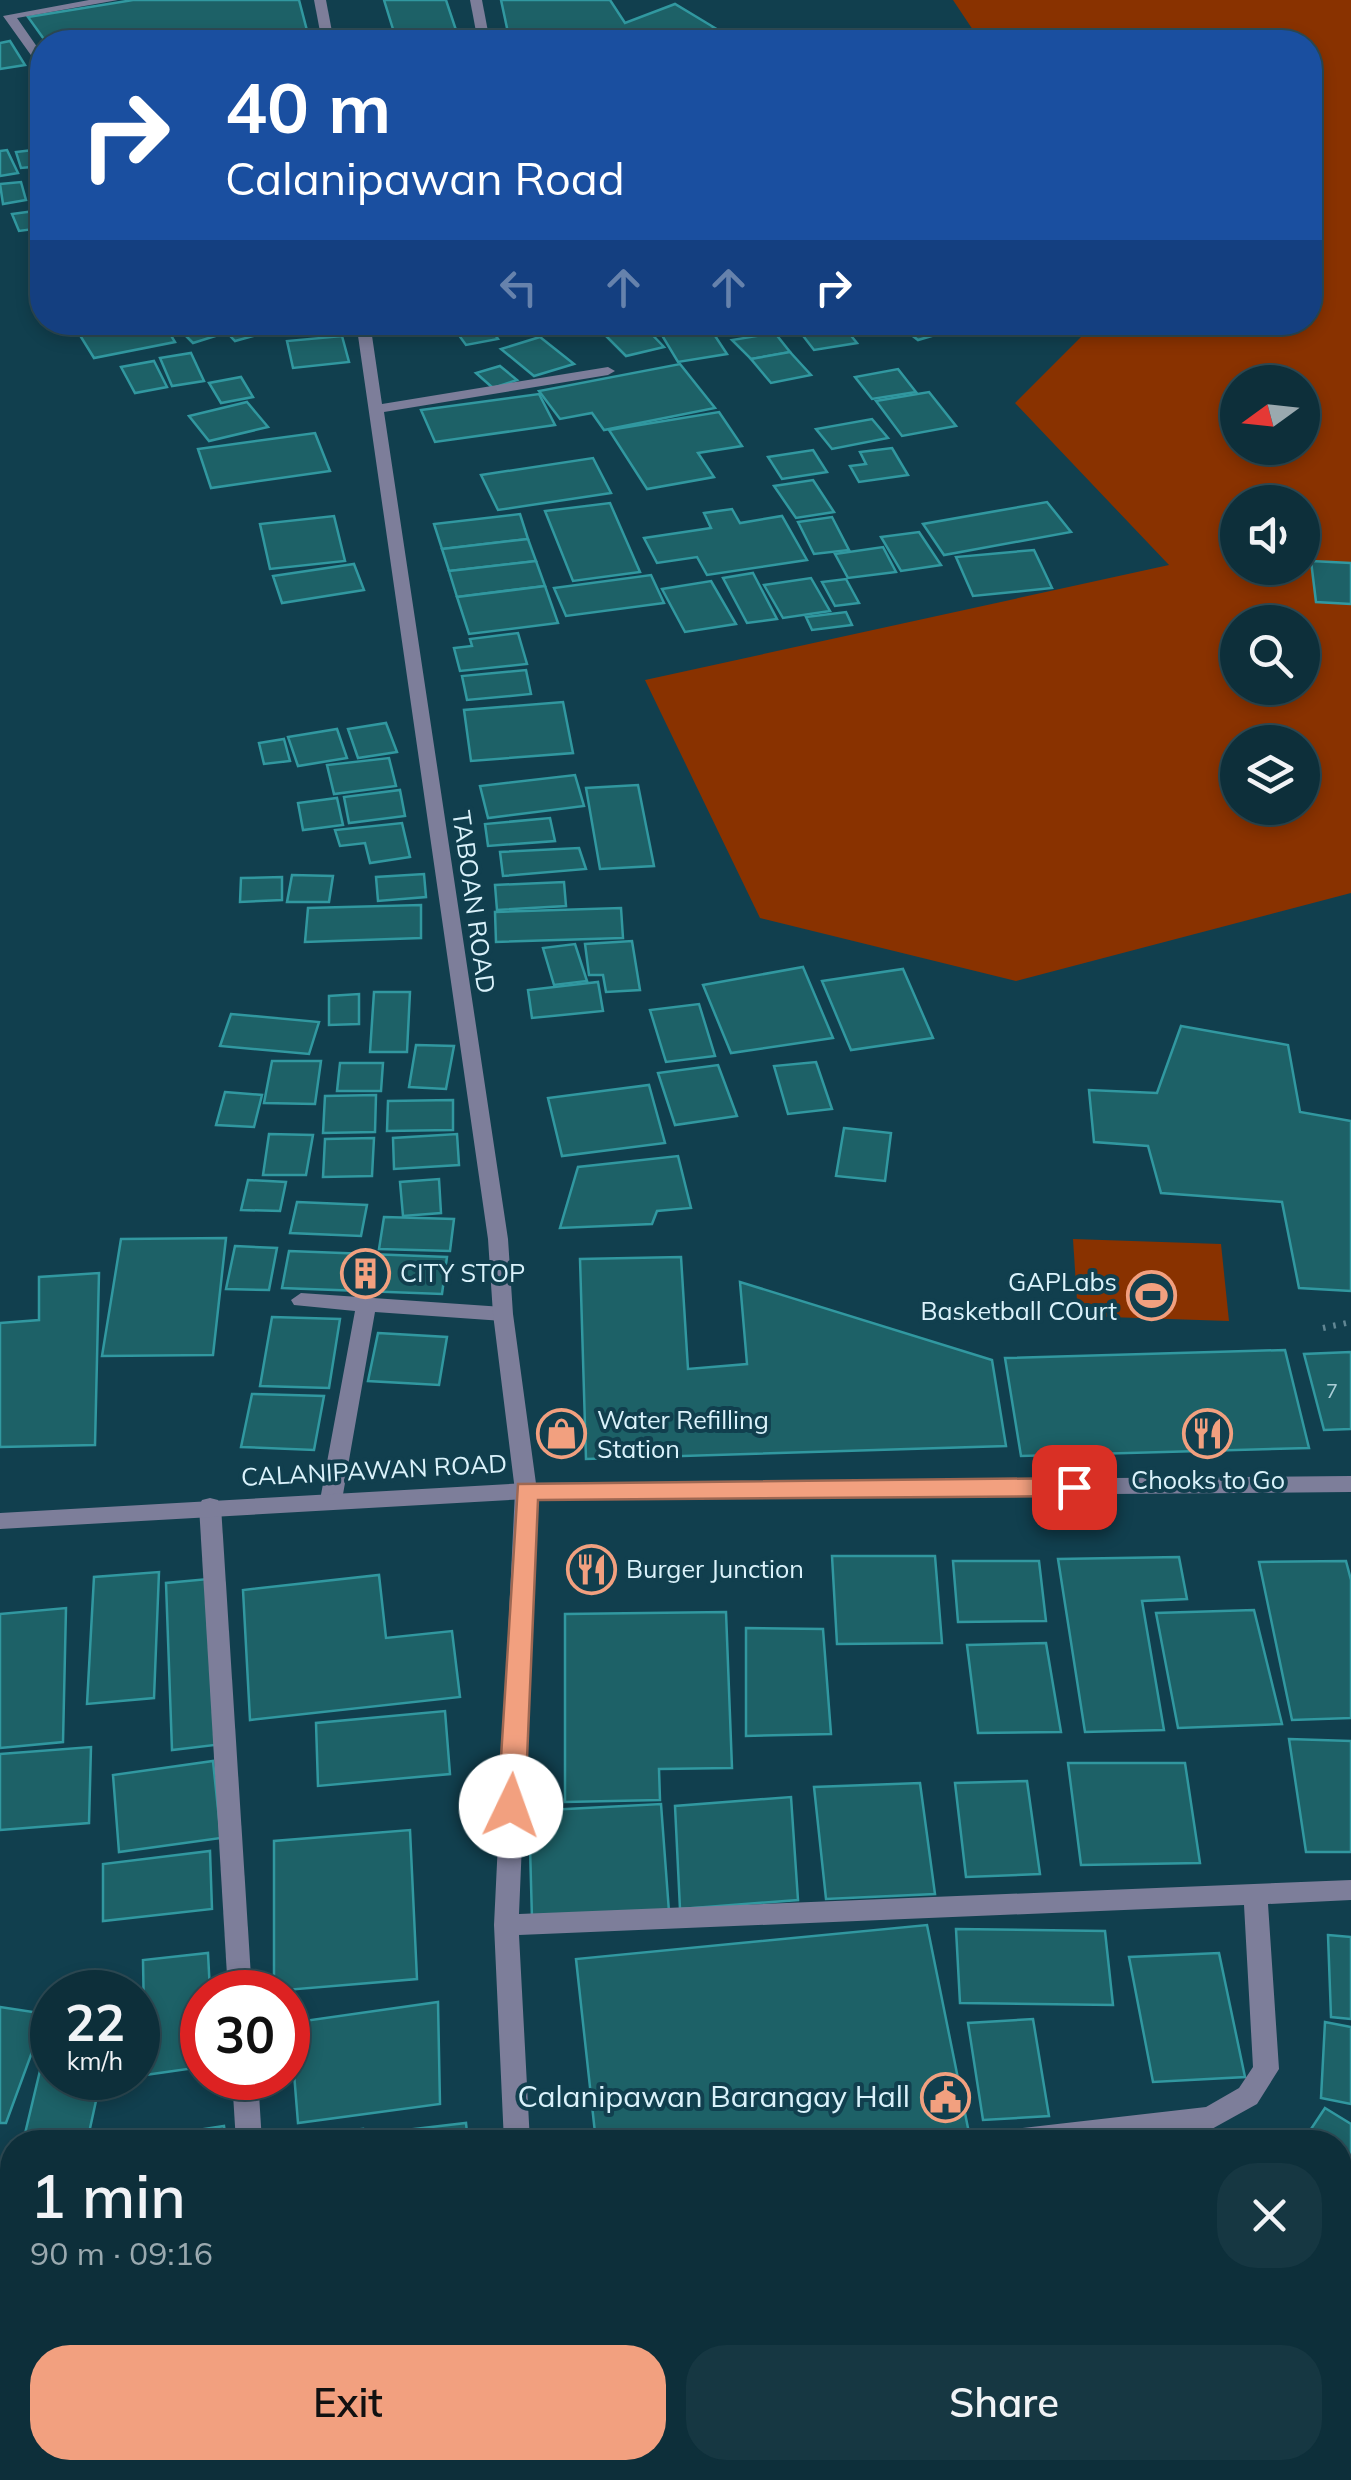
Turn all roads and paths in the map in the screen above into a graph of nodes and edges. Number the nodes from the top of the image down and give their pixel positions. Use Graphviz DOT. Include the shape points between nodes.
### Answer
graph roads {
  1 [pos="0,0"];
  2 [pos="112,0"];
  3 [pos="320,0"];
  4 [pos="476,0"];
  5 [pos="10,16"];
  6 [pos="326,30"];
  7 [pos="482,30"];
  8 [pos="30,45"];
  9 [pos="365,335"];
  10 [pos="608,371"];
  11 [pos="376,409"];
  12 [pos="301,1300"];
  13 [pos="366,1304"];
  14 [pos="503,1314"];
  15 [pos="1351,1322"];
  16 [pos="1323,1328"];
  17 [pos="1351,1484"];
  18 [pos="526,1491"];
  19 [pos="331,1500"];
  20 [pos="210,1506"];
  21 [pos="0,1521"];
  22 [pos="1351,1890"];
  23 [pos="1255,1892"];
  24 [pos="506,1925"];
  25 [pos="239,1970"];
  26 [pos="246,2100"];
  27 [pos="248,2130"];
  28 [pos="516,2130"];
  29 [pos="1108,2130"];
  1 -- 5 [label="street"];
  2 -- 5 [label="street"];
  3 -- 6 [label="street"];
  4 -- 7 [label="street"];
  5 -- 8 [label="street"];
  9 -- 11 [label="street, TABOAN ROAD"];
  10 -- 11 [label="street"];
  11 -- 14 [label="street, TABOAN ROAD" via="498,1239"];
  12 -- 13 [label="street"];
  13 -- 14 [label="street"];
  13 -- 19 [label="street"];
  14 -- 18 [label="street, TABOAN ROAD"];
  15 -- 16 [label="path"];
  17 -- 18 [label="street, CALANIPAWAN ROAD"];
  18 -- 19 [label="street, CALANIPAWAN ROAD"];
  18 -- 24 [label="street, TABOAN ROAD"];
  19 -- 20 [label="street, CALANIPAWAN ROAD"];
  20 -- 21 [label="street, CALANIPAWAN ROAD"];
  20 -- 25 [label="street"];
  22 -- 23 [label="street"];
  23 -- 24 [label="street"];
  23 -- 29 [label="street" via="1266,2069 1248,2096 1210,2118"];
  24 -- 28 [label="street, TABOAN ROAD"];
  26 -- 27 [label="street"];
}
